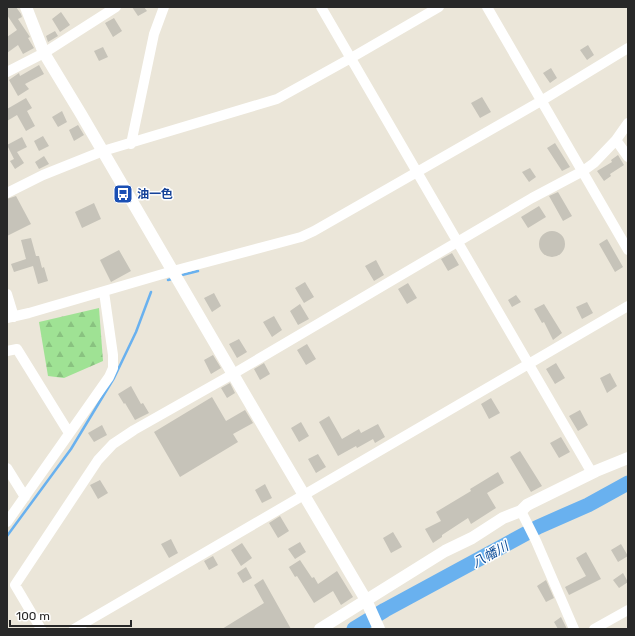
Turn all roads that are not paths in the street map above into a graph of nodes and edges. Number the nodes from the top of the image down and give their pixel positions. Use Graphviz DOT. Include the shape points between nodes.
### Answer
graph roads {
  1 [pos="26,7"];
  2 [pos="116,7"];
  3 [pos="164,7"];
  4 [pos="321,7"];
  5 [pos="439,7"];
  6 [pos="487,7"];
  7 [pos="628,48"];
  8 [pos="44,53"];
  9 [pos="351,58"];
  10 [pos="7,72"];
  11 [pos="541,101"];
  12 [pos="628,123"];
  13 [pos="616,140"];
  14 [pos="131,144"];
  15 [pos="102,151"];
  16 [pos="628,157"];
  17 [pos="417,171"];
  18 [pos="583,171"];
  19 [pos="7,193"];
  20 [pos="458,241"];
  21 [pos="628,250"];
  22 [pos="173,271"];
  23 [pos="104,292"];
  24 [pos="7,294"];
  25 [pos="628,306"];
  26 [pos="10,317"];
  27 [pos="7,351"];
  28 [pos="529,364"];
  29 [pos="233,374"];
  30 [pos="69,433"];
  31 [pos="628,458"];
  32 [pos="7,468"];
  33 [pos="592,473"];
  34 [pos="304,495"];
  35 [pos="25,496"];
  36 [pos="521,511"];
  37 [pos="7,522"];
  38 [pos="11,583"];
  39 [pos="368,605"];
  40 [pos="628,610"];
  41 [pos="378,627"];
  42 [pos="42,629"];
  43 [pos="74,629"];
  44 [pos="320,629"];
  45 [pos="574,629"];
  46 [pos="594,629"];
  1 -- 8 [label="street"];
  2 -- 8 [label="street"];
  3 -- 14 [label="street" via="154,34"];
  4 -- 9 [label="street"];
  5 -- 9 [label="street"];
  6 -- 11 [label="street"];
  7 -- 11 [label="street"];
  8 -- 10 [label="street"];
  8 -- 15 [label="street"];
  9 -- 14 [label="street" via="277,99"];
  9 -- 17 [label="street"];
  11 -- 17 [label="street"];
  11 -- 18 [label="street"];
  12 -- 13 [label="street"];
  13 -- 16 [label="street"];
  13 -- 18 [label="street" via="594,164"];
  14 -- 15 [label="street"];
  15 -- 19 [label="street"];
  15 -- 22 [label="street"];
  17 -- 20 [label="street"];
  17 -- 22 [label="street" via="308,234"];
  18 -- 20 [label="street"];
  18 -- 21 [label="street"];
  20 -- 28 [label="street"];
  20 -- 29 [label="street"];
  22 -- 23 [label="street"];
  22 -- 29 [label="street"];
  23 -- 26 [label="street"];
  23 -- 30 [label="street" via="113,368"];
  24 -- 26 [label="street"];
  25 -- 28 [label="street"];
  27 -- 30 [label="street" via="17,349"];
  28 -- 33 [label="street"];
  28 -- 34 [label="street"];
  29 -- 34 [label="street"];
  29 -- 38 [label="street" via="113,444 98,460"];
  30 -- 35 [label="street"];
  31 -- 33 [label="street"];
  32 -- 35 [label="street"];
  33 -- 36 [label="street" via="527,505"];
  34 -- 39 [label="street"];
  34 -- 43 [label="street"];
  35 -- 37 [label="street"];
  36 -- 39 [label="street" via="503,518 472,538 445,551"];
  36 -- 45 [label="street"];
  38 -- 42 [label="street"];
  39 -- 41 [label="street"];
  39 -- 44 [label="street"];
  40 -- 46 [label="street"];
}
